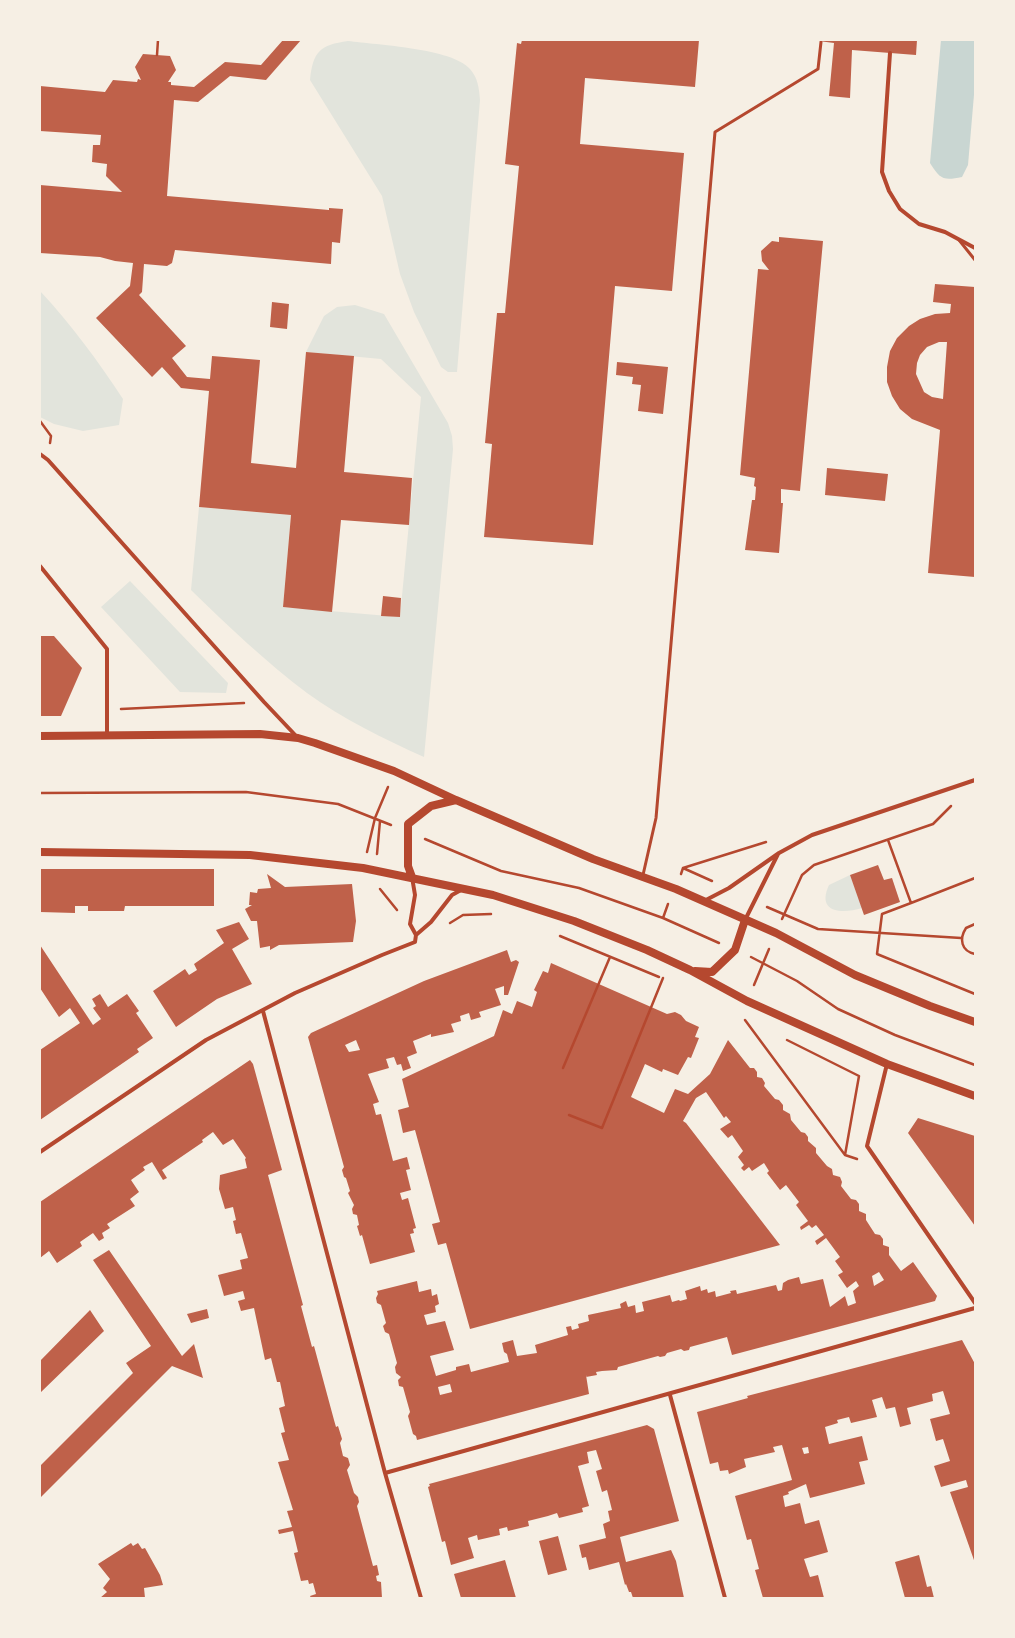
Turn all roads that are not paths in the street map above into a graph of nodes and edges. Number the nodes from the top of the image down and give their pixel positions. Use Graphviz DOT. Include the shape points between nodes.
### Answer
graph roads {
  1 [pos="821,42"];
  2 [pos="890,54"];
  3 [pos="958,240"];
  4 [pos="975,248"];
  5 [pos="975,260"];
  6 [pos="40,454"];
  7 [pos="40,566"];
  8 [pos="107,735"];
  9 [pos="40,736"];
  10 [pos="298,738"];
  11 [pos="975,780"];
  12 [pos="456,800"];
  13 [pos="40,852"];
  14 [pos="779,853"];
  15 [pos="642,876"];
  16 [pos="412,877"];
  17 [pos="465,888"];
  18 [pos="704,902"];
  19 [pos="745,920"];
  20 [pos="416,935"];
  21 [pos="690,970"];
  22 [pos="263,1011"];
  23 [pos="975,1022"];
  24 [pos="886,1064"];
  25 [pos="975,1096"];
  26 [pos="40,1152"];
  27 [pos="975,1303"];
  28 [pos="975,1308"];
  29 [pos="670,1394"];
  30 [pos="385,1473"];
  31 [pos="421,1598"];
  32 [pos="725,1598"];
  1 -- 15 [label="lane" via="818,69 715,132 656,818"];
  2 -- 3 [label="street" via="882,172 889,191 900,209 919,224 945,232"];
  3 -- 4 [label="street"];
  3 -- 5 [label="lane"];
  6 -- 10 [label="street"];
  7 -- 8 [label="street" via="107,649"];
  8 -- 9 [label="main road"];
  8 -- 10 [label="main road" via="260,734"];
  10 -- 12 [label="main road" via="394,771"];
  11 -- 14 [label="street" via="812,835"];
  12 -- 15 [label="main road" via="593,859"];
  12 -- 16 [label="main road" via="431,806 408,824 408,866"];
  13 -- 16 [label="main road" via="250,855 363,868"];
  14 -- 18 [label="street"];
  14 -- 19 [label="street"];
  15 -- 18 [label="main road"];
  16 -- 17 [label="main road"];
  16 -- 20 [label="street" via="415,895 410,924"];
  17 -- 20 [label="street" via="452,895 431,922"];
  17 -- 21 [label="main road" via="574,922 647,950"];
  18 -- 19 [label="main road"];
  19 -- 21 [label="main road" via="735,950 712,972"];
  19 -- 23 [label="main road" via="776,933 855,975"];
  20 -- 22 [label="street" via="415,942 295,993"];
  21 -- 24 [label="main road" via="747,1001"];
  22 -- 26 [label="street" via="235,1023 206,1040"];
  22 -- 30 [label="street"];
  24 -- 25 [label="main road"];
  24 -- 27 [label="street" via="867,1146"];
  28 -- 29 [label="street"];
  29 -- 30 [label="street"];
  29 -- 32 [label="street"];
  30 -- 31 [label="street"];
}
